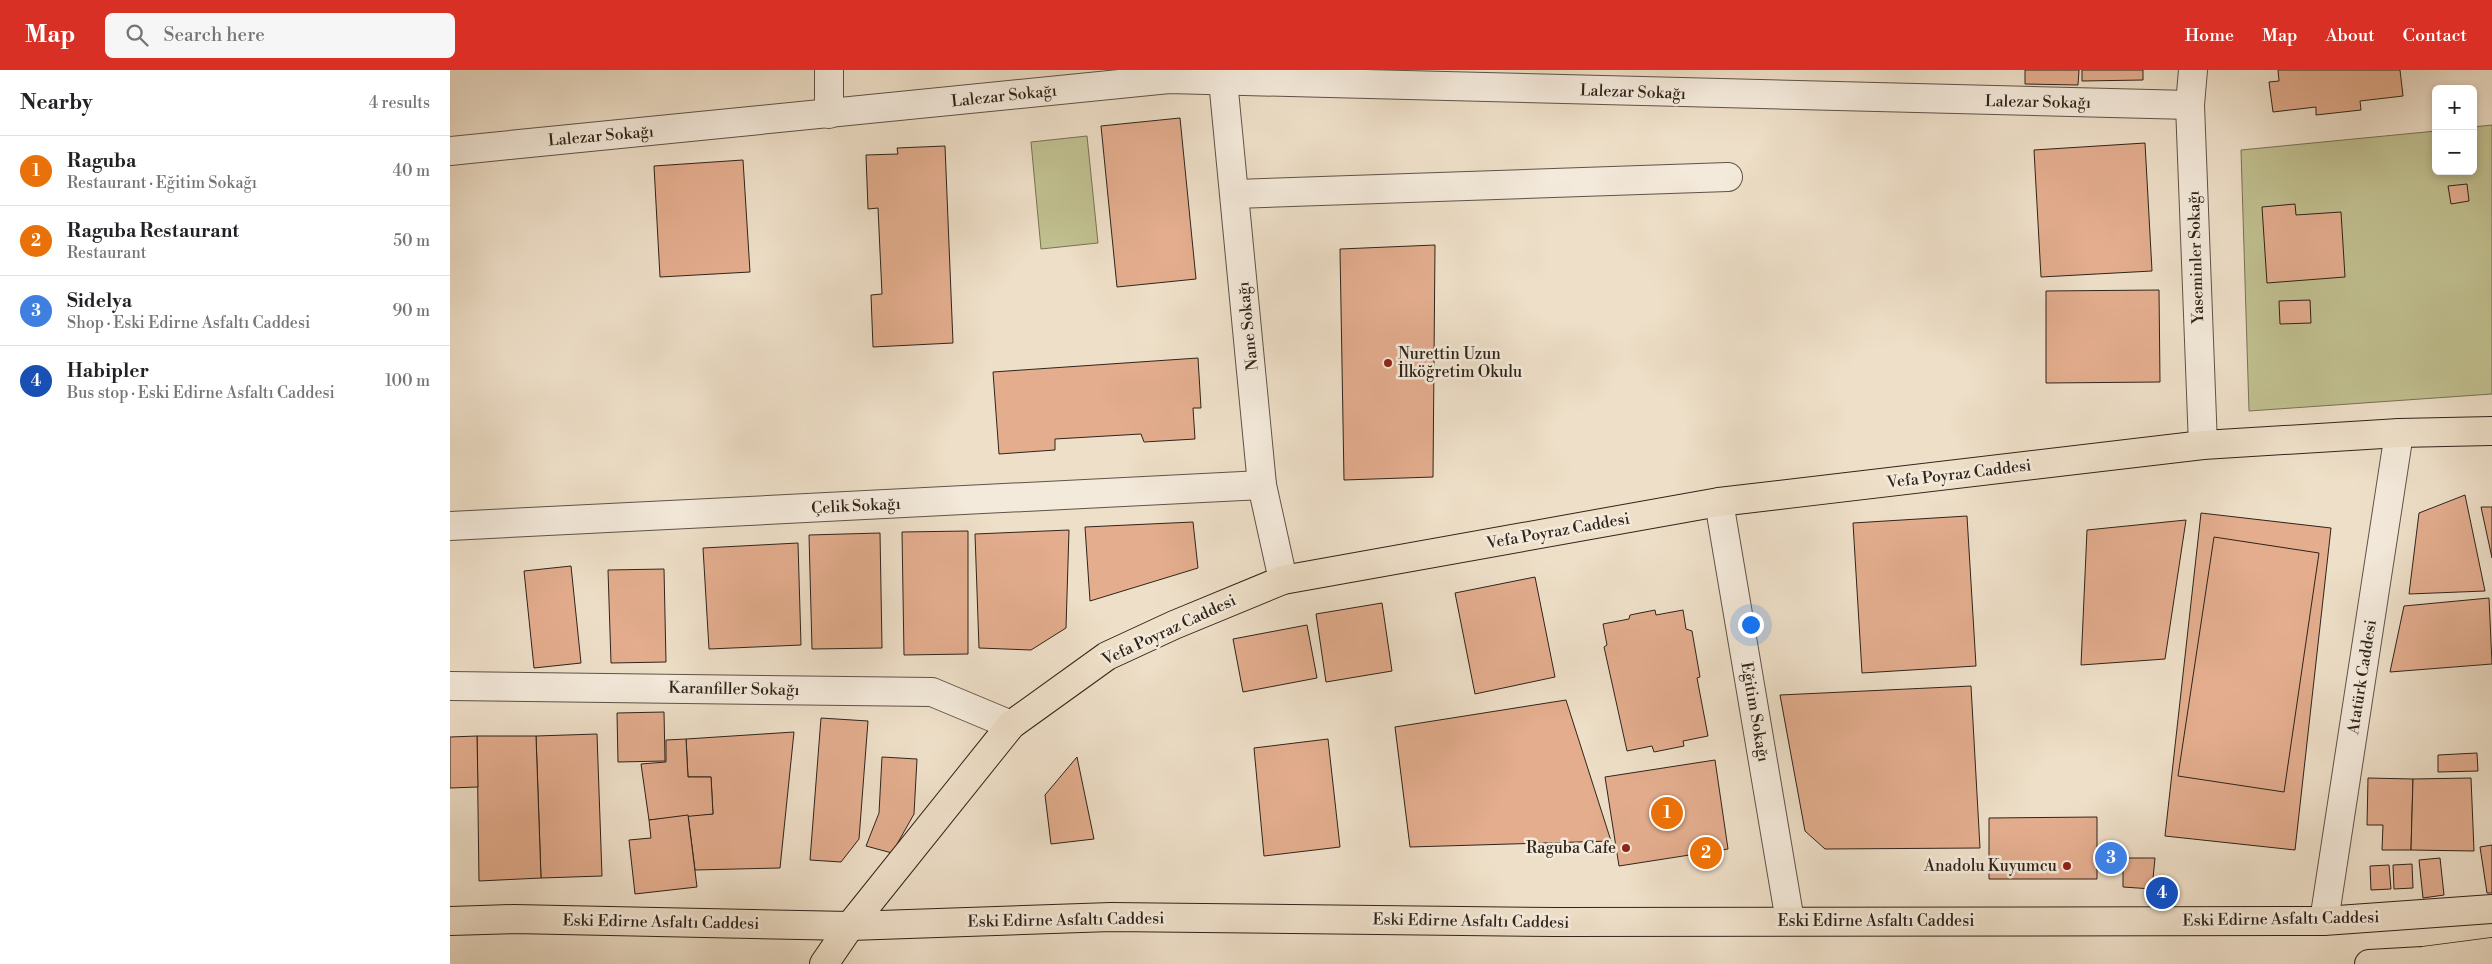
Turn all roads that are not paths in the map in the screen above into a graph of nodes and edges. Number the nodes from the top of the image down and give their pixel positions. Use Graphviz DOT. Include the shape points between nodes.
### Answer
graph roads {
  1 [pos="829,70"];
  2 [pos="2193,70"];
  3 [pos="1223,75"];
  4 [pos="2190,105"];
  5 [pos="829,114"];
  6 [pos="450,151"];
  7 [pos="1728,177"];
  8 [pos="1235,194"];
  9 [pos="2492,431"];
  10 [pos="2399,433"];
  11 [pos="2203,444"];
  12 [pos="1262,485"];
  13 [pos="1720,502"];
  14 [pos="450,526"];
  15 [pos="1282,580"];
  16 [pos="450,686"];
  17 [pos="1010,725"];
  18 [pos="2492,909"];
  19 [pos="450,921"];
  20 [pos="1790,921"];
  21 [pos="2324,921"];
  22 [pos="850,926"];
  23 [pos="2492,952"];
  24 [pos="824,964"];
  25 [pos="2369,964"];
  1 -- 5 [label="street"];
  2 -- 4 [label="street, Yaseminler Sokağı"];
  3 -- 4 [label="street, Lalezar Sokağı"];
  3 -- 5 [label="street, Lalezar Sokağı"];
  3 -- 8 [label="street, Nane Sokağı"];
  4 -- 11 [label="street, Yaseminler Sokağı"];
  5 -- 6 [label="street, Lalezar Sokağı"];
  7 -- 8 [label="street"];
  8 -- 12 [label="street, Nane Sokağı"];
  9 -- 10 [label="main road, Vefa Poyraz Caddesi"];
  10 -- 11 [label="main road, Vefa Poyraz Caddesi"];
  10 -- 21 [label="street, Atatürk Caddesi"];
  11 -- 13 [label="main road, Vefa Poyraz Caddesi"];
  12 -- 14 [label="street, Çelik Sokağı"];
  12 -- 15 [label="street, Nane Sokağı"];
  13 -- 15 [label="main road, Vefa Poyraz Caddesi"];
  13 -- 20 [label="street, Eğitim Sokağı"];
  15 -- 17 [label="main road, Vefa Poyraz Caddesi" via="1174,624 1107,656"];
  16 -- 17 [label="street, Karanfiller Sokağı" via="932,692"];
  17 -- 22 [label="main road, Vefa Poyraz Caddesi"];
  18 -- 21 [label="main road, Eski Edirne Asfaltı Caddesi"];
  19 -- 22 [label="main road, Eski Edirne Asfaltı Caddesi" via="514,919"];
  20 -- 21 [label="main road, Eski Edirne Asfaltı Caddesi"];
  20 -- 22 [label="main road, Eski Edirne Asfaltı Caddesi" via="1111,917"];
  22 -- 24 [label="main road, Vefa Poyraz Caddesi"];
  23 -- 25 [label="main road"];
}
